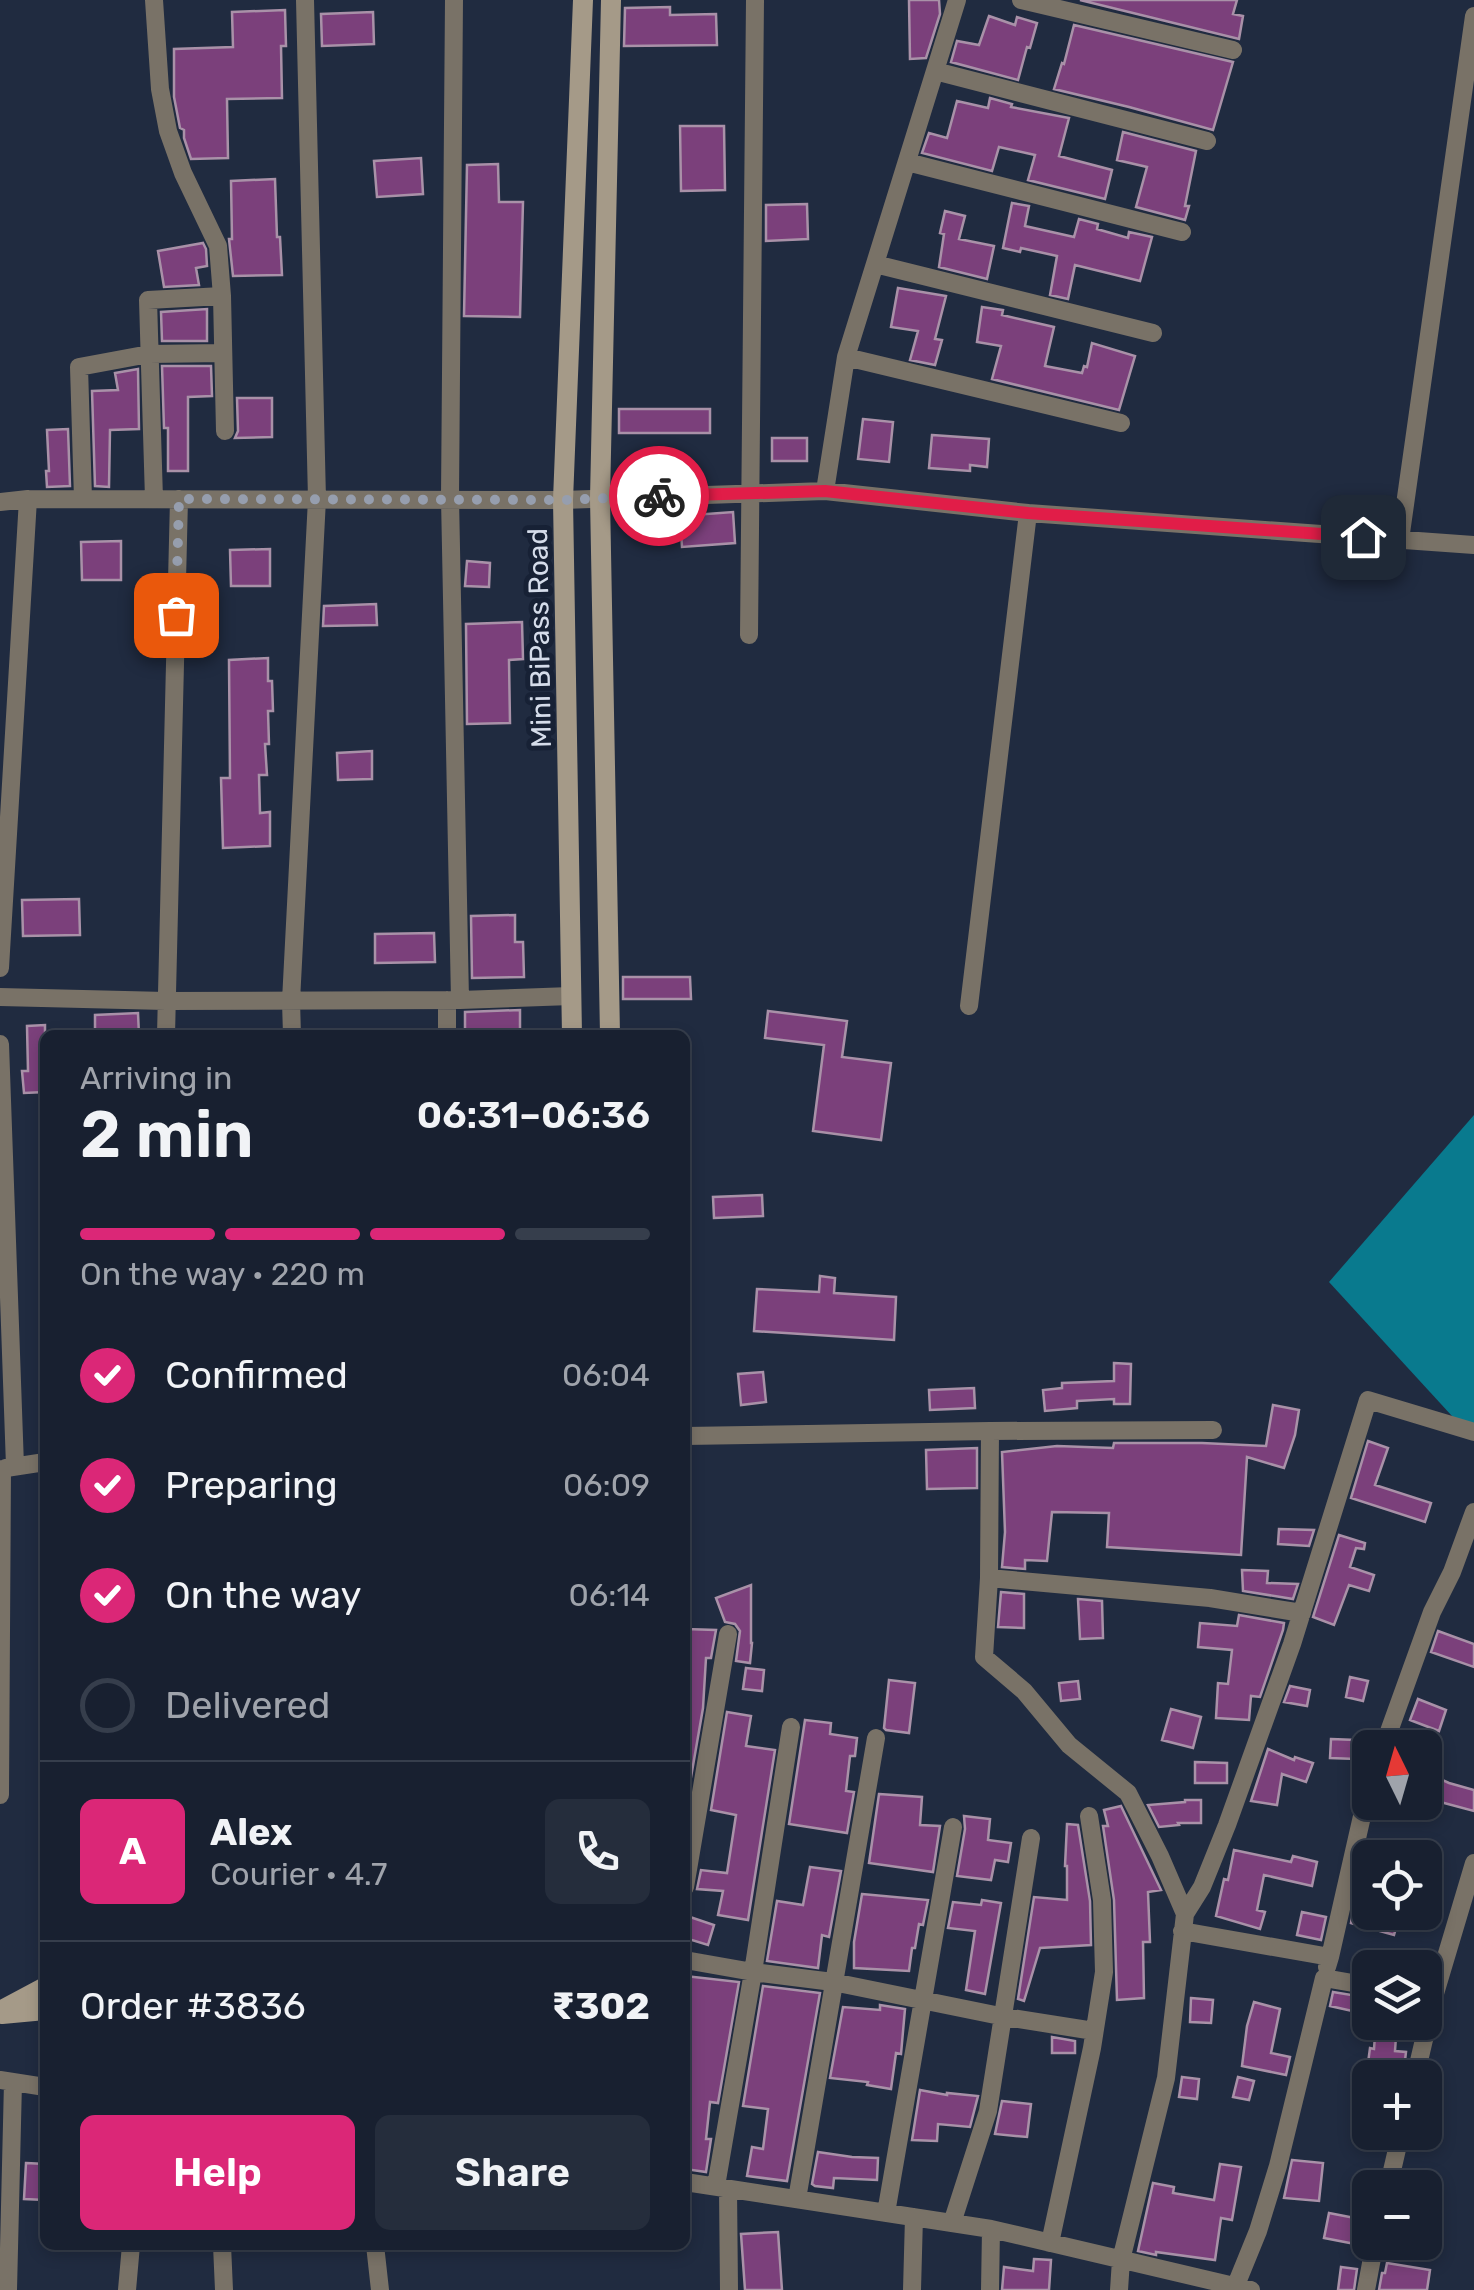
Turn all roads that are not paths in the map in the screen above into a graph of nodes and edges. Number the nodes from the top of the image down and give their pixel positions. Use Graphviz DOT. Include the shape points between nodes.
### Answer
graph roads {
  1 [pos="154,0"];
  2 [pos="306,0"];
  3 [pos="454,0"];
  4 [pos="583,0"];
  5 [pos="611,0"];
  6 [pos="755,0"];
  7 [pos="957,0"];
  8 [pos="1021,0"];
  9 [pos="1474,16"];
  10 [pos="1232,50"];
  11 [pos="934,72"];
  12 [pos="1207,141"];
  13 [pos="907,162"];
  14 [pos="1182,232"];
  15 [pos="875,264"];
  16 [pos="222,296"];
  17 [pos="1153,333"];
  18 [pos="223,353"];
  19 [pos="148,354"];
  20 [pos="846,358"];
  21 [pos="1121,423"];
  22 [pos="225,431"];
  23 [pos="825,491"];
  24 [pos="751,494"];
  25 [pos="28,498"];
  26 [pos="450,498"];
  27 [pos="600,498"];
  28 [pos="82,499"];
  29 [pos="154,499"];
  30 [pos="179,499"];
  31 [pos="318,499"];
  32 [pos="564,500"];
  33 [pos="0,502"];
  34 [pos="1028,513"];
  35 [pos="1400,540"];
  36 [pos="1474,544"];
  37 [pos="749,635"];
  38 [pos="0,968"];
  39 [pos="0,996"];
  40 [pos="572,996"];
  41 [pos="454,1000"];
  42 [pos="166,1001"];
  43 [pos="292,1001"];
  44 [pos="969,1006"];
  45 [pos="166,1030"];
  46 [pos="292,1030"];
  47 [pos="449,1030"];
  48 [pos="572,1030"];
  49 [pos="610,1030"];
  50 [pos="0,1044"];
  51 [pos="1213,1430"];
  52 [pos="990,1431"];
  53 [pos="1474,1432"];
  54 [pos="690,1436"];
  55 [pos="40,1463"];
  56 [pos="6,1468"];
  57 [pos="1474,1512"];
  58 [pos="989,1578"];
  59 [pos="1302,1612"];
  60 [pos="728,1634"];
  61 [pos="1,1635"];
  62 [pos="791,1727"];
  63 [pos="1389,1730"];
  64 [pos="876,1738"];
  65 [pos="0,1795"];
  66 [pos="1088,1816"];
  67 [pos="1361,1820"];
  68 [pos="952,1826"];
  69 [pos="1031,1838"];
  70 [pos="690,1858"];
  71 [pos="1474,1863"];
  72 [pos="1184,1922"];
  73 [pos="1330,1957"];
  74 [pos="1442,1960"];
  75 [pos="690,1961"];
  76 [pos="753,1972"];
  77 [pos="1324,1978"];
  78 [pos="833,1982"];
  79 [pos="1352,1983"];
  80 [pos="40,1990"];
  81 [pos="921,1998"];
  82 [pos="40,2010"];
  83 [pos="0,2012"];
  84 [pos="1004,2017"];
  85 [pos="1094,2031"];
  86 [pos="7,2081"];
  87 [pos="40,2086"];
  88 [pos="690,2183"];
  89 [pos="722,2188"];
  90 [pos="797,2199"];
  91 [pos="886,2213"];
  92 [pos="914,2217"];
  93 [pos="952,2223"];
  94 [pos="991,2229"];
  95 [pos="1050,2243"];
  96 [pos="130,2250"];
  97 [pos="222,2250"];
  98 [pos="376,2250"];
  99 [pos="1121,2260"];
  100 [pos="1372,2260"];
  101 [pos="1240,2289"];
  102 [pos="8,2290"];
  103 [pos="126,2290"];
  104 [pos="224,2290"];
  105 [pos="380,2290"];
  106 [pos="729,2290"];
  107 [pos="912,2290"];
  108 [pos="990,2290"];
  109 [pos="1119,2290"];
  110 [pos="1366,2290"];
  1 -- 16 [label="street" via="168,131 218,246"];
  2 -- 31 [label="street"];
  3 -- 26 [label="street"];
  4 -- 32 [label="street, Mini BiPass Road"];
  5 -- 27 [label="street"];
  6 -- 24 [label="street"];
  7 -- 11 [label="street"];
  8 -- 10 [label="street"];
  9 -- 35 [label="street"];
  11 -- 12 [label="street"];
  11 -- 13 [label="street"];
  13 -- 14 [label="street"];
  13 -- 15 [label="street"];
  15 -- 17 [label="street"];
  15 -- 20 [label="street"];
  16 -- 18 [label="street"];
  16 -- 19 [label="street" via="148,300"];
  18 -- 19 [label="street"];
  18 -- 22 [label="street"];
  19 -- 28 [label="street" via="78,367"];
  19 -- 29 [label="street"];
  20 -- 21 [label="street"];
  20 -- 23 [label="street"];
  23 -- 24 [label="street"];
  23 -- 34 [label="street"];
  24 -- 27 [label="street"];
  24 -- 37 [label="street"];
  25 -- 28 [label="street"];
  25 -- 33 [label="street"];
  25 -- 38 [label="street"];
  26 -- 31 [label="street"];
  26 -- 32 [label="street"];
  26 -- 41 [label="street"];
  27 -- 32 [label="street"];
  27 -- 49 [label="street"];
  28 -- 29 [label="street"];
  29 -- 30 [label="street"];
  30 -- 31 [label="street"];
  30 -- 42 [label="street"];
  31 -- 43 [label="street"];
  32 -- 40 [label="street, Mini BiPass Road"];
  34 -- 35 [label="street"];
  34 -- 44 [label="street"];
  35 -- 36 [label="street"];
  39 -- 42 [label="street"];
  40 -- 41 [label="street"];
  40 -- 48 [label="street, Mini BiPass Road"];
  41 -- 43 [label="street"];
  41 -- 47 [label="street"];
  42 -- 43 [label="street"];
  42 -- 45 [label="street"];
  43 -- 46 [label="street"];
  50 -- 56 [label="street"];
  51 -- 52 [label="street"];
  52 -- 54 [label="street"];
  52 -- 58 [label="street"];
  53 -- 59 [label="street" via="1368,1400"];
  55 -- 56 [label="street"];
  56 -- 61 [label="street"];
  57 -- 63 [label="street"];
  58 -- 59 [label="street"];
  58 -- 72 [label="street" via="984,1657 1024,1691 1070,1746 1128,1794"];
  59 -- 72 [label="street" via="1221,1841"];
  60 -- 70 [label="street"];
  61 -- 65 [label="street"];
  62 -- 76 [label="street"];
  64 -- 78 [label="street"];
  66 -- 85 [label="street" via="1104,1954"];
  67 -- 73 [label="street"];
  68 -- 81 [label="street"];
  69 -- 84 [label="street"];
  71 -- 74 [label="street"];
  72 -- 73 [label="street"];
  72 -- 99 [label="street" via="1166,2078"];
  73 -- 77 [label="street"];
  75 -- 76 [label="street"];
  76 -- 78 [label="street"];
  76 -- 89 [label="street"];
  77 -- 79 [label="street"];
  77 -- 101 [label="street"];
  78 -- 81 [label="street"];
  78 -- 90 [label="street"];
  80 -- 83 [label="street"];
  81 -- 84 [label="street"];
  81 -- 91 [label="street"];
  82 -- 83 [label="street"];
  84 -- 85 [label="street"];
  84 -- 93 [label="street" via="988,2111"];
  85 -- 95 [label="street"];
  86 -- 87 [label="street"];
  86 -- 102 [label="street"];
  88 -- 89 [label="street"];
  89 -- 90 [label="street"];
  89 -- 106 [label="street"];
  90 -- 91 [label="street"];
  91 -- 92 [label="street"];
  92 -- 93 [label="street"];
  92 -- 107 [label="street"];
  93 -- 94 [label="street"];
  94 -- 95 [label="street"];
  94 -- 108 [label="street"];
  95 -- 99 [label="street"];
  96 -- 103 [label="street"];
  97 -- 104 [label="street"];
  98 -- 105 [label="street"];
  99 -- 101 [label="street"];
  99 -- 109 [label="street"];
  100 -- 110 [label="street"];
}
